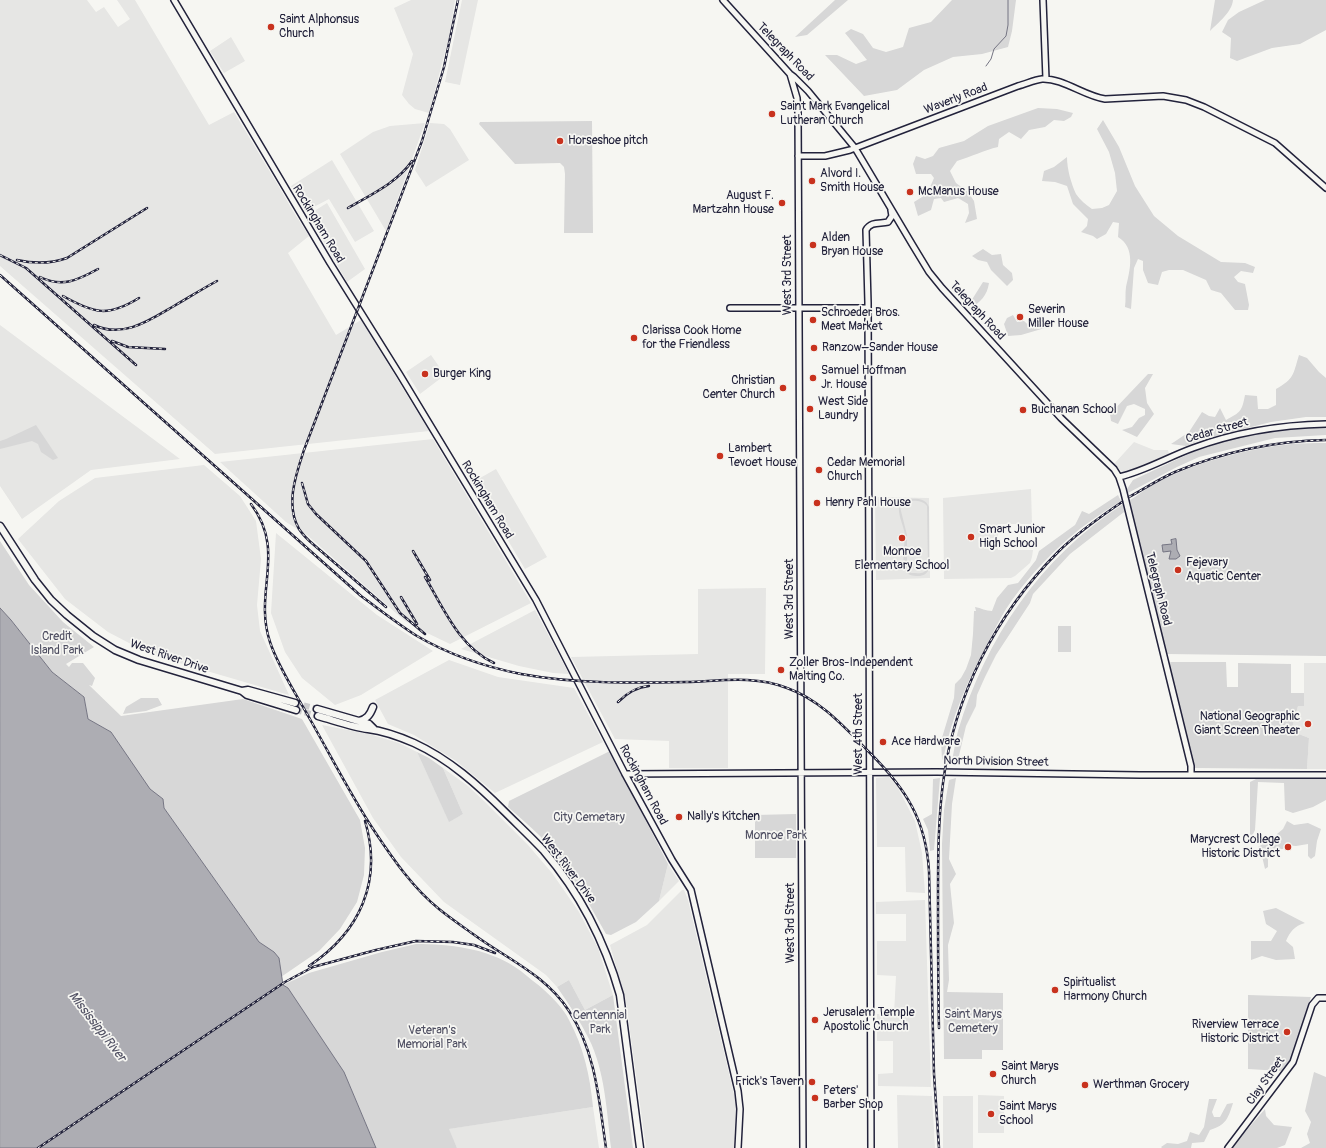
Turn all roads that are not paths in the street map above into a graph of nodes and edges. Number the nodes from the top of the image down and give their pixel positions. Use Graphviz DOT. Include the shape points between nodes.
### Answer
graph roads {
  1 [pos="174,0"];
  2 [pos="723,0"];
  3 [pos="1043,0"];
  4 [pos="790,74"];
  5 [pos="1046,79"];
  6 [pos="808,91"];
  7 [pos="797,98"];
  8 [pos="855,148"];
  9 [pos="798,156"];
  10 [pos="1326,188"];
  11 [pos="891,210"];
  12 [pos="888,222"];
  13 [pos="900,224"];
  14 [pos="730,308"];
  15 [pos="799,308"];
  16 [pos="867,308"];
  17 [pos="1326,424"];
  18 [pos="1119,477"];
  19 [pos="0,526"];
  20 [pos="242,691"];
  21 [pos="295,703"];
  22 [pos="373,707"];
  23 [pos="317,709"];
  24 [pos="296,710"];
  25 [pos="318,716"];
  26 [pos="359,721"];
  27 [pos="374,729"];
  28 [pos="801,772"];
  29 [pos="869,772"];
  30 [pos="625,774"];
  31 [pos="1191,774"];
  32 [pos="1326,775"];
  33 [pos="1326,998"];
  34 [pos="640,1148"];
  35 [pos="738,1148"];
  36 [pos="803,1148"];
  37 [pos="871,1148"];
  38 [pos="1228,1148"];
  1 -- 30 [label="street, Rockingham Road" via="327,258 536,600"];
  2 -- 4 [label="street, Telegraph Road"];
  3 -- 5 [label="street"];
  4 -- 6 [label="street, Telegraph Road"];
  4 -- 7 [label="street, West 3rd Street"];
  5 -- 8 [label="street, Waverly Road" via="1018,86"];
  5 -- 10 [label="street" via="1097,98 1163,96 1186,100 1275,143"];
  6 -- 7 [label="street" via="802,91"];
  6 -- 8 [label="street, Telegraph Road"];
  7 -- 9 [label="street, West 3rd Street"];
  8 -- 9 [label="street, Waverly Road" via="831,155"];
  8 -- 11 [label="street, Telegraph Road"];
  9 -- 15 [label="street, West 3rd Street"];
  11 -- 12 [label="street" via="892,216"];
  11 -- 13 [label="street, Telegraph Road"];
  12 -- 13 [label="street"];
  12 -- 16 [label="street, West 4th Street" via="875,223 866,230"];
  13 -- 18 [label="street, Telegraph Road" via="929,272 954,303 1061,418 1100,454"];
  14 -- 15 [label="street"];
  15 -- 16 [label="street"];
  15 -- 28 [label="street, West 3rd Street"];
  16 -- 29 [label="street, West 4th Street"];
  17 -- 18 [label="street, Cedar Street" via="1289,426 1240,434 1194,447"];
  18 -- 31 [label="street, Telegraph Road"];
  19 -- 20 [label="main road, West River Drive" via="51,600 93,636 115,650 139,660"];
  20 -- 21 [label="main road, West River Drive" via="248,690"];
  20 -- 24 [label="main road, West River Drive" via="247,695"];
  22 -- 26 [label="main road" via="368,717"];
  23 -- 26 [label="main road, West River Drive"];
  25 -- 27 [label="main road, West River Drive"];
  26 -- 27 [label="main road, West River Drive" via="369,724"];
  27 -- 34 [label="main road, West River Drive" via="412,742 454,766 496,803 544,852 582,904 600,938 620,995"];
  28 -- 29 [label="street, North Division Street"];
  28 -- 30 [label="street, North Division Street"];
  28 -- 36 [label="street, West 3rd Street"];
  29 -- 31 [label="street, North Division Street"];
  29 -- 37 [label="street, West 4th Street"];
  30 -- 35 [label="street, Rockingham Road" via="691,890 739,1099"];
  31 -- 32 [label="street, North Division Street"];
  33 -- 38 [label="street, Clay Street" via="1318,998 1312,1005 1293,1062"];
}
